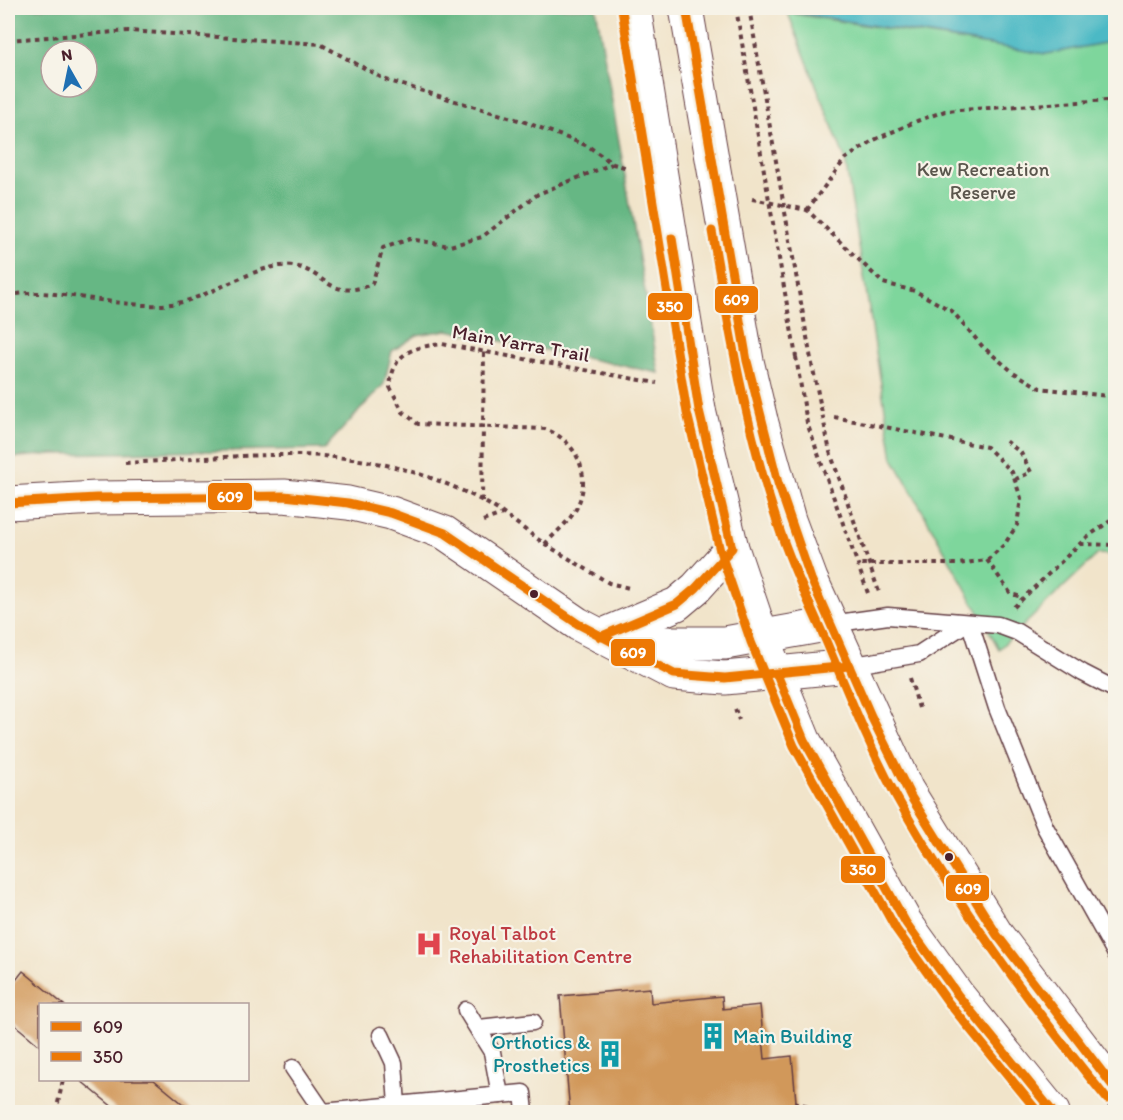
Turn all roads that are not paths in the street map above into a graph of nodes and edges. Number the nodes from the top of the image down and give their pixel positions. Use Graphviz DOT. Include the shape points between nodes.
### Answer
graph roads {
  1 [pos="634,8"];
  2 [pos="686,8"];
  3 [pos="8,503"];
  4 [pos="732,548"];
  5 [pos="831,624"];
  6 [pos="968,624"];
  7 [pos="762,637"];
  8 [pos="608,640"];
  9 [pos="849,666"];
  10 [pos="777,674"];
  11 [pos="1116,690"];
  12 [pos="1116,954"];
  13 [pos="466,1010"];
  14 [pos="533,1022"];
  15 [pos="479,1028"];
  16 [pos="381,1035"];
  17 [pos="293,1068"];
  18 [pos="1116,1091"];
  19 [pos="500,1095"];
  20 [pos="397,1106"];
  21 [pos="323,1112"];
  22 [pos="525,1113"];
  23 [pos="1053,1113"];
  1 -- 4 [label="main road, bridge" via="699,410"];
  2 -- 5 [label="main road, bridge" via="747,361 789,520"];
  3 -- 8 [label="main road" via="284,496 348,503 391,513 445,533"];
  4 -- 7 [label="main road"];
  4 -- 8 [label="main road" via="677,604"];
  5 -- 6 [label="lane" via="888,616"];
  5 -- 7 [label="main road"];
  5 -- 9 [label="main road"];
  6 -- 9 [label="lane" via="919,654"];
  6 -- 11 [label="lane" via="998,625 1017,632"];
  6 -- 12 [label="lane" via="1045,827"];
  7 -- 8 [label="main road" via="713,644"];
  7 -- 10 [label="main road"];
  8 -- 10 [label="main road" via="662,669 685,676"];
  9 -- 10 [label="main road"];
  9 -- 18 [label="main road" via="907,790 966,888"];
  10 -- 23 [label="main road" via="804,740 906,923 929,958"];
  13 -- 15 [label="lane"];
  14 -- 15 [label="lane"];
  15 -- 19 [label="lane" via="492,1052"];
  16 -- 20 [label="lane" via="394,1064"];
  17 -- 21 [label="lane"];
  19 -- 20 [label="lane"];
  19 -- 22 [label="lane" via="523,1093"];
  20 -- 21 [label="lane"];
}
